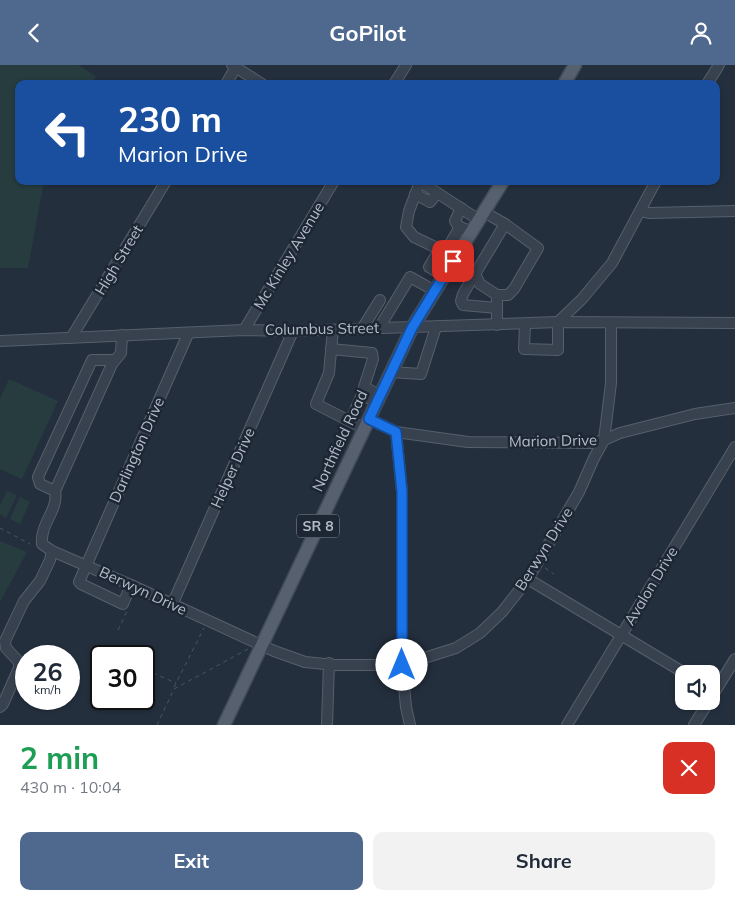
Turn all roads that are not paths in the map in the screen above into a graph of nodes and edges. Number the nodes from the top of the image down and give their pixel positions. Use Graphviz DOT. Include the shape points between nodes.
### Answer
graph roads {
  1 [pos="406,65"];
  2 [pos="575,65"];
  3 [pos="719,65"];
  4 [pos="235,66"];
  5 [pos="228,80"];
  6 [pos="256,80"];
  7 [pos="397,80"];
  8 [pos="566,80"];
  9 [pos="710,80"];
  10 [pos="164,185"];
  11 [pos="332,185"];
  12 [pos="418,185"];
  13 [pos="426,185"];
  14 [pos="501,185"];
  15 [pos="654,185"];
  16 [pos="437,193"];
  17 [pos="415,194"];
  18 [pos="461,208"];
  19 [pos="641,211"];
  20 [pos="735,211"];
  21 [pos="482,216"];
  22 [pos="505,225"];
  23 [pos="466,229"];
  24 [pos="448,255"];
  25 [pos="475,274"];
  26 [pos="444,276"];
  27 [pos="434,291"];
  28 [pos="497,295"];
  29 [pos="380,300"];
  30 [pos="497,308"];
  31 [pos="558,322"];
  32 [pos="525,323"];
  33 [pos="611,323"];
  34 [pos="735,323"];
  35 [pos="496,325"];
  36 [pos="436,327"];
  37 [pos="379,328"];
  38 [pos="412,328"];
  39 [pos="362,329"];
  40 [pos="244,330"];
  41 [pos="332,330"];
  42 [pos="293,331"];
  43 [pos="188,334"];
  44 [pos="122,335"];
  45 [pos="70,337"];
  46 [pos="0,341"];
  47 [pos="331,349"];
  48 [pos="115,360"];
  49 [pos="391,372"];
  50 [pos="379,398"];
  51 [pos="733,410"];
  52 [pos="350,421"];
  53 [pos="367,424"];
  54 [pos="396,432"];
  55 [pos="604,440"];
  56 [pos="735,447"];
  57 [pos="55,491"];
  58 [pos="49,549"];
  59 [pos="86,565"];
  60 [pos="528,579"];
  61 [pos="131,585"];
  62 [pos="172,605"];
  63 [pos="622,636"];
  64 [pos="256,646"];
  65 [pos="735,659"];
  66 [pos="329,663"];
  67 [pos="402,665"];
  68 [pos="675,667"];
  69 [pos="720,682"];
  70 [pos="0,707"];
  71 [pos="703,710"];
  72 [pos="224,725"];
  73 [pos="327,725"];
  74 [pos="410,725"];
  75 [pos="567,725"];
  76 [pos="694,725"];
  1 -- 7 [label="street"];
  2 -- 8 [label="main road"];
  3 -- 9 [label="street"];
  4 -- 5 [label="street"];
  4 -- 6 [label="street"];
  10 -- 45 [label="street, High Street"];
  11 -- 40 [label="street, Mc Kinley Avenue"];
  12 -- 17 [label="street"];
  13 -- 16 [label="street"];
  14 -- 21 [label="main road, Northfield Road / SR 8"];
  15 -- 19 [label="street"];
  16 -- 17 [label="street" via="430,202"];
  16 -- 18 [label="street"];
  17 -- 24 [label="street" via="406,227 414,237"];
  18 -- 21 [label="street"];
  18 -- 23 [label="street" via="455,221"];
  19 -- 20 [label="street"];
  19 -- 31 [label="street" via="612,263"];
  21 -- 22 [label="street"];
  21 -- 23 [label="main road, Northfield Road / SR 8"];
  22 -- 25 [label="street"];
  22 -- 28 [label="street" via="538,248 514,289 508,295"];
  23 -- 24 [label="main road, Northfield Road / SR 8"];
  24 -- 25 [label="street"];
  24 -- 26 [label="main road, Northfield Road / SR 8"];
  24 -- 26 [label="street" via="429,267"];
  25 -- 28 [label="street" via="480,284"];
  25 -- 30 [label="street" via="463,294 462,305"];
  26 -- 27 [label="main road, Northfield Road / SR 8"];
  27 -- 37 [label="street" via="410,277"];
  27 -- 38 [label="main road, Northfield Road / SR 8"];
  28 -- 30 [label="street"];
  29 -- 39 [label="street"];
  30 -- 35 [label="street"];
  31 -- 32 [label="street, Columbus Street"];
  31 -- 32 [label="street" via="558,350 524,349"];
  31 -- 33 [label="street, Columbus Street"];
  32 -- 35 [label="street, Columbus Street"];
  33 -- 34 [label="street, Columbus Street"];
  33 -- 55 [label="street, Berwyn Drive" via="611,383"];
  35 -- 36 [label="street, Columbus Street"];
  36 -- 38 [label="street, Columbus Street"];
  36 -- 49 [label="street" via="421,375"];
  37 -- 38 [label="street, Columbus Street"];
  37 -- 39 [label="street, Columbus Street"];
  38 -- 49 [label="main road, Northfield Road / SR 8"];
  39 -- 41 [label="street, Columbus Street"];
  40 -- 42 [label="street, Columbus Street"];
  40 -- 43 [label="street, Columbus Street"];
  41 -- 42 [label="street, Columbus Street"];
  41 -- 47 [label="street"];
  42 -- 62 [label="street, Helper Drive"];
  43 -- 44 [label="street, Columbus Street"];
  43 -- 59 [label="street, Darlington Drive"];
  44 -- 45 [label="street, Columbus Street"];
  44 -- 48 [label="street" via="121,353"];
  45 -- 46 [label="street, Columbus Street"];
  47 -- 50 [label="street" via="372,353 364,387"];
  47 -- 52 [label="street, Marion Drive" via="329,373 316,405"];
  48 -- 57 [label="street"];
  48 -- 57 [label="street" via="92,361 38,477 40,484"];
  49 -- 50 [label="main road, Northfield Road / SR 8"];
  50 -- 52 [label="street" via="362,395"];
  50 -- 53 [label="main road, Northfield Road / SR 8"];
  51 -- 55 [label="street, Marion Drive" via="695,414"];
  52 -- 53 [label="street, Marion Drive"];
  53 -- 54 [label="street, Marion Drive"];
  53 -- 64 [label="main road, Northfield Road / SR 8"];
  54 -- 55 [label="street, Marion Drive" via="468,442 592,443"];
  54 -- 67 [label="street" via="402,492"];
  55 -- 60 [label="street, Berwyn Drive" via="579,492"];
  56 -- 63 [label="street, Avalon Drive"];
  57 -- 58 [label="street" via="57,499 41,534 42,543"];
  58 -- 59 [label="street, Berwyn Drive"];
  58 -- 70 [label="street" via="50,560 40,581 24,601 5,641 6,649 19,662 19,669"];
  59 -- 61 [label="street, Berwyn Drive"];
  59 -- 61 [label="street" via="81,584 122,604"];
  60 -- 63 [label="street"];
  60 -- 67 [label="street, Berwyn Drive" via="480,633 456,648"];
  61 -- 62 [label="street, Berwyn Drive"];
  62 -- 64 [label="street, Berwyn Drive"];
  63 -- 68 [label="street"];
  63 -- 75 [label="street, Avalon Drive"];
  64 -- 66 [label="street, Berwyn Drive" via="305,662"];
  64 -- 72 [label="main road, Northfield Road / SR 8"];
  65 -- 69 [label="street"];
  66 -- 67 [label="street, Berwyn Drive"];
  66 -- 73 [label="street"];
  67 -- 74 [label="street"];
  71 -- 76 [label="street"];
}
